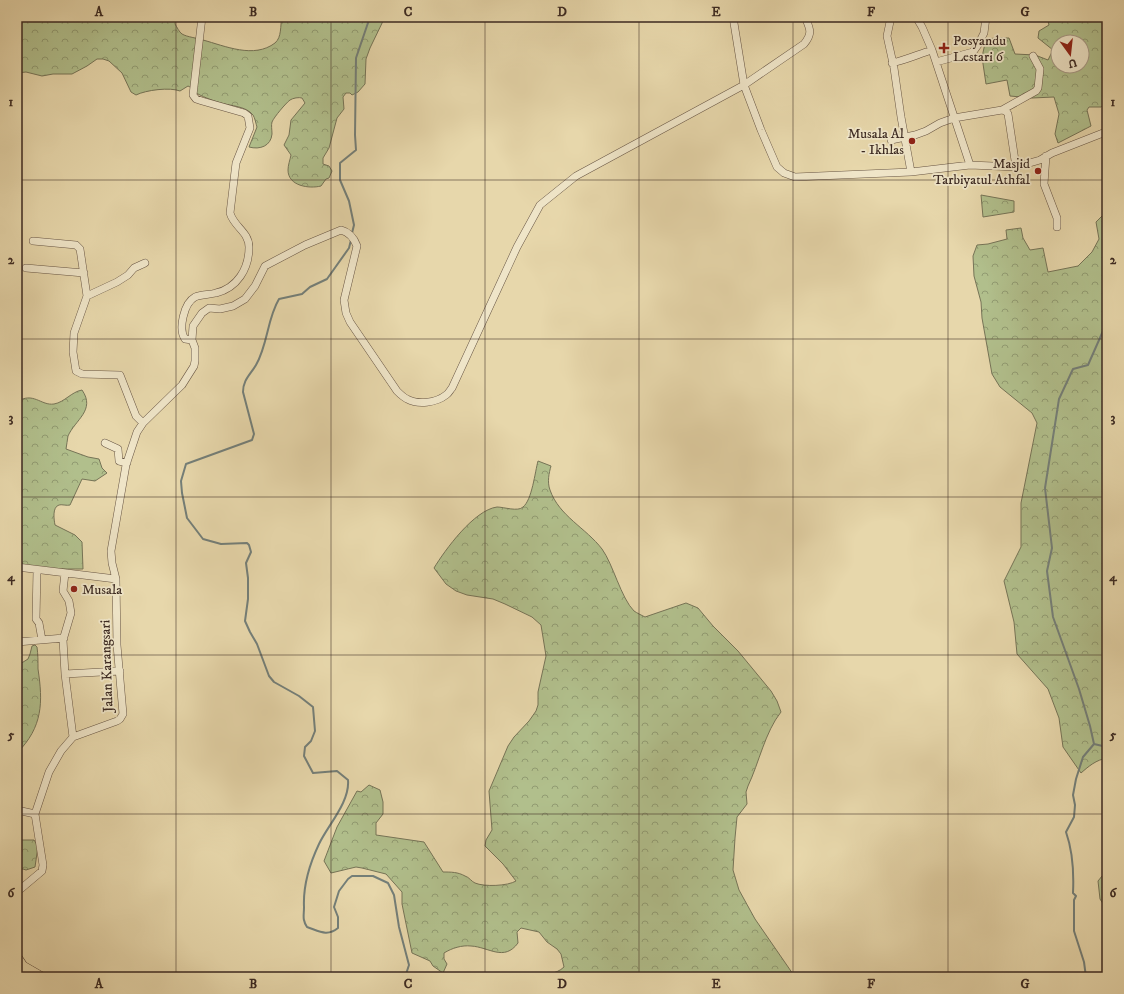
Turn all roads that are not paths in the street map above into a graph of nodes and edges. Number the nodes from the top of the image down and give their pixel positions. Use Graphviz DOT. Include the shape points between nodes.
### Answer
graph roads {
  1 [pos="202,17"];
  2 [pos="733,17"];
  3 [pos="805,17"];
  4 [pos="891,17"];
  5 [pos="916,17"];
  6 [pos="986,17"];
  7 [pos="932,50"];
  8 [pos="1033,56"];
  9 [pos="936,62"];
  10 [pos="892,63"];
  11 [pos="744,85"];
  12 [pos="1002,110"];
  13 [pos="954,118"];
  14 [pos="1107,134"];
  15 [pos="904,137"];
  16 [pos="891,140"];
  17 [pos="1046,156"];
  18 [pos="970,165"];
  19 [pos="1016,167"];
  20 [pos="911,172"];
  21 [pos="1057,227"];
  22 [pos="33,240"];
  23 [pos="145,263"];
  24 [pos="26,268"];
  25 [pos="84,273"];
  26 [pos="87,296"];
  27 [pos="192,340"];
  28 [pos="143,423"];
  29 [pos="105,443"];
  30 [pos="127,463"];
  31 [pos="17,567"];
  32 [pos="37,570"];
  33 [pos="65,573"];
  34 [pos="116,580"];
  35 [pos="64,638"];
  36 [pos="42,640"];
  37 [pos="17,642"];
  38 [pos="120,671"];
  39 [pos="65,674"];
  40 [pos="74,738"];
  41 [pos="17,810"];
  42 [pos="35,814"];
  43 [pos="17,892"];
  44 [pos="17,957"];
  45 [pos="20,969"];
  46 [pos="27,977"];
  47 [pos="42,977"];
  1 -- 27 [label="street" via="193,95 196,99 244,113 250,122 236,163 230,213 232,221 247,236 249,247 242,276 229,289 194,298 188,303 181,327 185,339"];
  2 -- 11 [label="street"];
  3 -- 11 [label="street" via="810,31 804,44"];
  4 -- 10 [label="street" via="887,36"];
  5 -- 7 [label="street"];
  6 -- 9 [label="street" via="984,33 973,52"];
  7 -- 9 [label="street"];
  7 -- 10 [label="street"];
  8 -- 12 [label="street" via="1040,69 1038,88"];
  9 -- 13 [label="street"];
  10 -- 15 [label="street"];
  11 -- 20 [label="street" via="777,167 784,173 795,177"];
  11 -- 27 [label="street" via="576,176 540,205 517,247 447,395 430,402 406,399 397,391 346,313 344,300 357,246 346,231 341,230 305,245 265,266 246,300 220,309 209,308 202,313 193,326"];
  12 -- 13 [label="street"];
  12 -- 19 [label="street" via="1008,114"];
  13 -- 15 [label="street" via="926,131"];
  13 -- 18 [label="street"];
  14 -- 17 [label="street" via="1103,133"];
  15 -- 16 [label="street"];
  15 -- 20 [label="street"];
  17 -- 19 [label="street"];
  17 -- 21 [label="street" via="1044,184"];
  18 -- 19 [label="street"];
  18 -- 20 [label="street"];
  22 -- 25 [label="street" via="76,245 80,249"];
  23 -- 26 [label="street" via="134,268 117,282"];
  24 -- 25 [label="street"];
  25 -- 26 [label="street"];
  26 -- 28 [label="street" via="74,332 73,352 76,371 82,374 120,375 136,416"];
  27 -- 28 [label="street, Jalan Karangsari" via="195,348 194,366 182,385"];
  28 -- 30 [label="street, Jalan Karangsari" via="137,432"];
  29 -- 30 [label="street" via="118,449 120,462"];
  30 -- 34 [label="street, Jalan Karangsari" via="111,551"];
  31 -- 32 [label="street"];
  32 -- 33 [label="street"];
  32 -- 36 [label="street" via="36,619"];
  33 -- 34 [label="street"];
  33 -- 35 [label="street" via="63,591 69,601 71,613"];
  34 -- 38 [label="street, Jalan Karangsari"];
  35 -- 36 [label="street"];
  35 -- 39 [label="street"];
  36 -- 37 [label="street"];
  38 -- 39 [label="street"];
  38 -- 40 [label="street, Jalan Karangsari" via="123,714 120,720"];
  39 -- 40 [label="street"];
  40 -- 42 [label="street, Jalan Karangsari" via="61,751 49,772"];
  41 -- 42 [label="street"];
  42 -- 43 [label="street, Jalan Karangsari" via="42,871"];
  44 -- 45 [label="main road"];
  45 -- 46 [label="street"];
  45 -- 47 [label="main road"];
}
